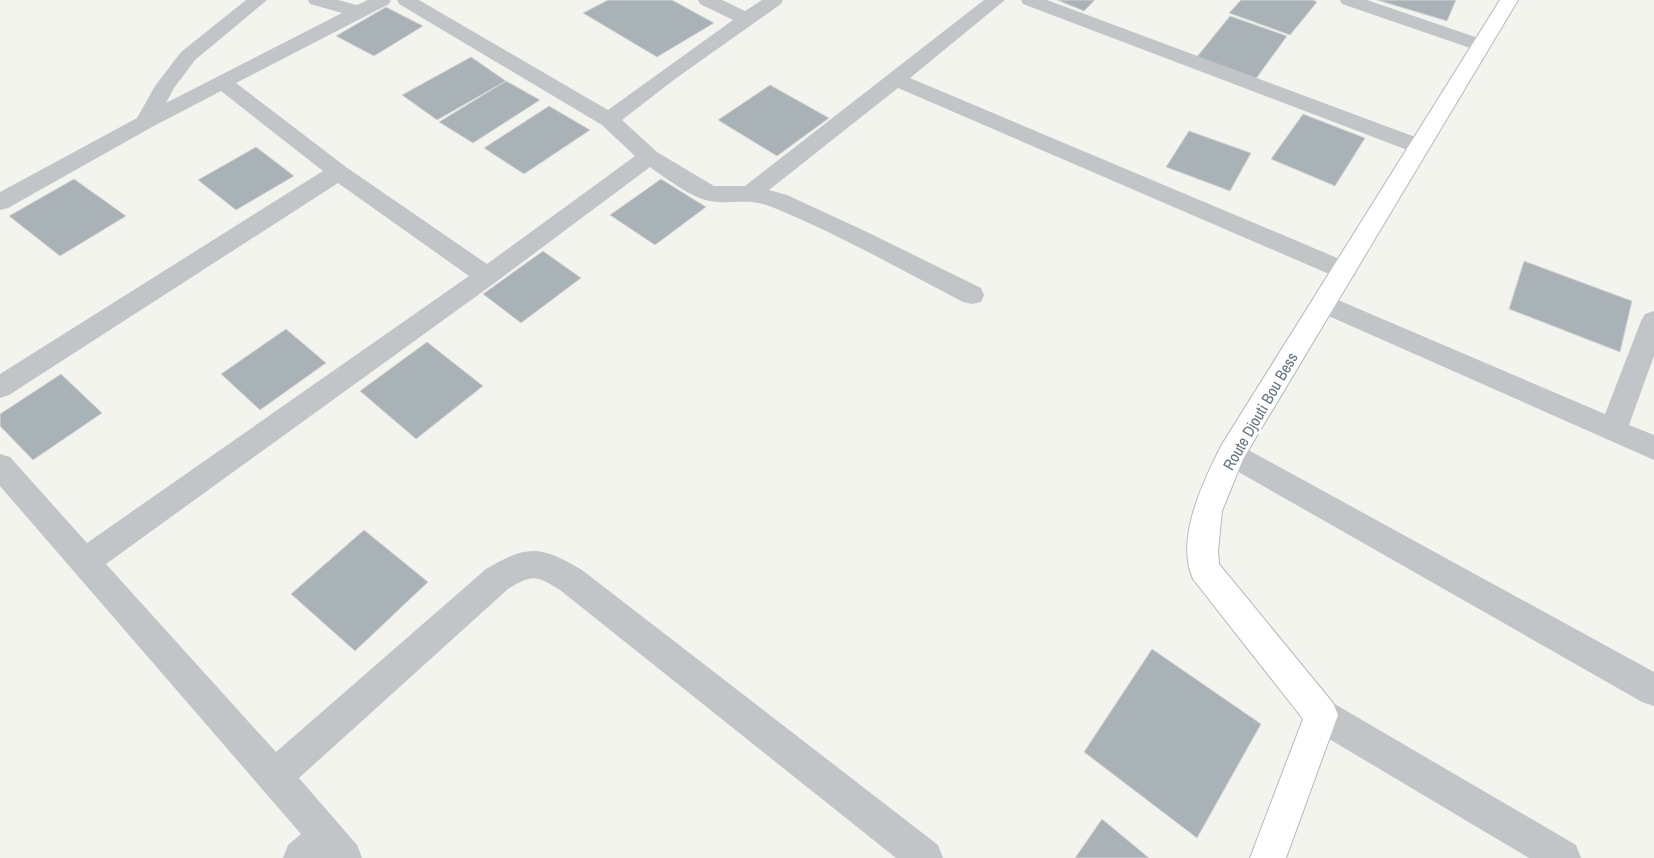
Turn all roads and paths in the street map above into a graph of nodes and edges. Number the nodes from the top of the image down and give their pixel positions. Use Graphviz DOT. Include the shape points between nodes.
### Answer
graph roads {
  1 [pos="258,0"];
  2 [pos="318,0"];
  3 [pos="382,0"];
  4 [pos="406,0"];
  5 [pos="707,0"];
  6 [pos="774,0"];
  7 [pos="996,0"];
  8 [pos="1030,0"];
  9 [pos="1349,0"];
  10 [pos="1509,0"];
  11 [pos="360,12"];
  12 [pos="746,19"];
  13 [pos="1480,45"];
  14 [pos="897,80"];
  15 [pos="223,83"];
  16 [pos="609,120"];
  17 [pos="145,122"];
  18 [pos="1418,146"];
  19 [pos="649,156"];
  20 [pos="338,172"];
  21 [pos="751,193"];
  22 [pos="0,202"];
  23 [pos="1345,271"];
  24 [pos="487,276"];
  25 [pos="972,295"];
  26 [pos="1324,303"];
  27 [pos="1654,321"];
  28 [pos="0,387"];
  29 [pos="1613,430"];
  30 [pos="1654,448"];
  31 [pos="1231,454"];
  32 [pos="0,466"];
  33 [pos="86,561"];
  34 [pos="1654,690"];
  35 [pos="1321,715"];
  36 [pos="275,776"];
  37 [pos="323,851"];
  38 [pos="925,858"];
  39 [pos="1268,858"];
  40 [pos="1563,858"];
  1 -- 17 [label="street" via="188,56 165,86"];
  2 -- 11 [label="street"];
  3 -- 11 [label="street"];
  4 -- 16 [label="street"];
  5 -- 12 [label="street"];
  6 -- 12 [label="street"];
  7 -- 14 [label="street"];
  8 -- 18 [label="street"];
  9 -- 13 [label="street"];
  10 -- 13 [label="main road, Route Djouti Bou Bess"];
  11 -- 15 [label="street"];
  12 -- 16 [label="street"];
  13 -- 18 [label="main road, Route Djouti Bou Bess"];
  14 -- 21 [label="street"];
  14 -- 23 [label="street"];
  15 -- 17 [label="street"];
  15 -- 20 [label="street"];
  16 -- 19 [label="street"];
  17 -- 22 [label="street"];
  18 -- 23 [label="main road, Route Djouti Bou Bess"];
  19 -- 21 [label="street" via="708,192 722,195"];
  19 -- 24 [label="street"];
  20 -- 24 [label="street"];
  20 -- 28 [label="street"];
  21 -- 25 [label="street" via="810,215"];
  23 -- 26 [label="main road, Route Djouti Bou Bess"];
  24 -- 33 [label="street"];
  26 -- 29 [label="street"];
  26 -- 31 [label="main road, Route Djouti Bou Bess"];
  27 -- 29 [label="street"];
  29 -- 30 [label="street"];
  31 -- 34 [label="street"];
  31 -- 35 [label="main road, Route Djouti Bou Bess" via="1206,511 1204,569"];
  32 -- 33 [label="street"];
  33 -- 36 [label="street"];
  35 -- 39 [label="main road"];
  35 -- 40 [label="street"];
  36 -- 37 [label="street"];
  36 -- 38 [label="street" via="497,579 519,565 535,563 571,580"];
}
